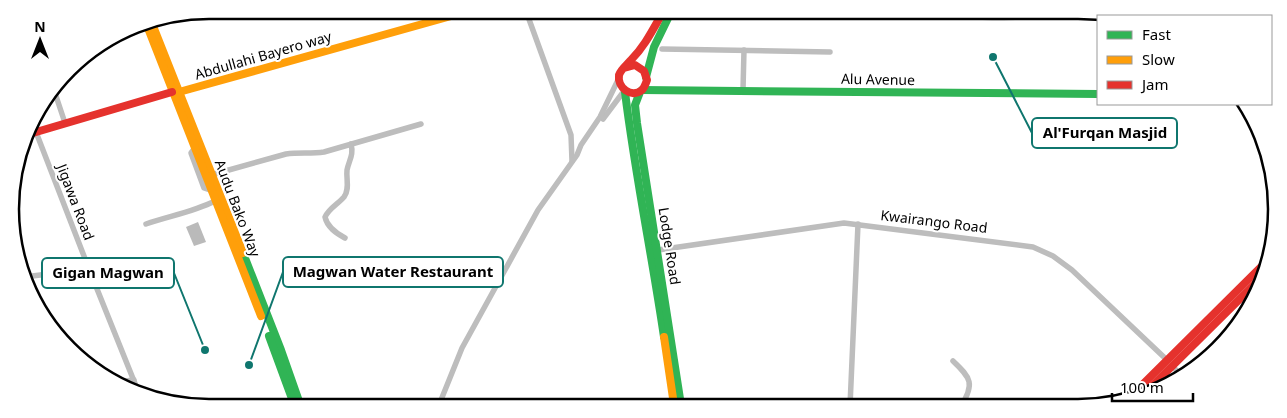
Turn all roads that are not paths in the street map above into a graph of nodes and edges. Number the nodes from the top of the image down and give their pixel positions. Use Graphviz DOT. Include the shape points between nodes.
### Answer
graph roads {
  1 [pos="440,19"];
  2 [pos="529,19"];
  3 [pos="659,19"];
  4 [pos="667,19"];
  5 [pos="153,27"];
  6 [pos="148,29"];
  7 [pos="662,49"];
  8 [pos="744,50"];
  9 [pos="830,52"];
  10 [pos="624,68"];
  11 [pos="618,80"];
  12 [pos="644,85"];
  13 [pos="742,90"];
  14 [pos="624,91"];
  15 [pos="175,92"];
  16 [pos="1097,94"];
  17 [pos="56,96"];
  18 [pos="65,123"];
  19 [pos="421,124"];
  20 [pos="36,132"];
  21 [pos="351,144"];
  22 [pos="577,155"];
  23 [pos="571,164"];
  24 [pos="211,175"];
  25 [pos="215,201"];
  26 [pos="146,224"];
  27 [pos="858,224"];
  28 [pos="345,238"];
  29 [pos="658,250"];
  30 [pos="88,269"];
  31 [pos="31,276"];
  32 [pos="1254,282"];
  33 [pos="953,361"];
  34 [pos="1169,363"];
  35 [pos="1177,371"];
  36 [pos="134,380"];
  37 [pos="127,381"];
  38 [pos="136,385"];
  39 [pos="1150,385"];
  40 [pos="1140,389"];
  41 [pos="292,399"];
  42 [pos="298,399"];
  43 [pos="441,399"];
  44 [pos="673,399"];
  45 [pos="680,399"];
  46 [pos="850,399"];
  47 [pos="966,399"];
  1 -- 15 [label="street, Abdullahi Bayero way"];
  2 -- 23 [label="street" via="571,135"];
  3 -- 10 [label="street" via="641,50"];
  4 -- 12 [label="street, Lodge Road" via="654,47"];
  5 -- 15 [label="street, Audu Bako Way"];
  6 -- 15 [label="street, Audu Bako Way"];
  7 -- 8 [label="street"];
  8 -- 9 [label="street"];
  8 -- 13 [label="street"];
  10 -- 11 [label="street"];
  10 -- 12 [label="street" via="640,68"];
  11 -- 14 [label="street"];
  11 -- 22 [label="street"];
  12 -- 13 [label="street, Alu Avenue" via="658,91"];
  12 -- 14 [label="street" via="632,94"];
  12 -- 29 [label="street, Lodge Road" via="635,105"];
  13 -- 16 [label="street, Alu Avenue"];
  14 -- 22 [label="street"];
  14 -- 44 [label="street, Lodge Road"];
  15 -- 18 [label="street, Abdullahi Bayero way"];
  15 -- 24 [label="street, Audu Bako Way"];
  15 -- 25 [label="street, Audu Bako Way"];
  17 -- 18 [label="street"];
  18 -- 20 [label="street, Abdullahi Bayero way"];
  19 -- 21 [label="street"];
  20 -- 30 [label="street, Jigawa Road"];
  21 -- 24 [label="street" via="315,154 295,152"];
  21 -- 28 [label="street" via="353,153 347,170 347,192 325,217 326,223"];
  22 -- 23 [label="street"];
  23 -- 43 [label="street" via="538,210 462,348"];
  24 -- 42 [label="street, Audu Bako Way"];
  25 -- 26 [label="street" via="200,209"];
  25 -- 41 [label="street, Audu Bako Way"];
  27 -- 29 [label="street, Kwairango Road" via="832,224"];
  27 -- 34 [label="street, Kwairango Road" via="1020,244 1043,250 1072,270"];
  27 -- 46 [label="street"];
  29 -- 45 [label="street, Lodge Road"];
  30 -- 31 [label="street"];
  30 -- 36 [label="street, Jigawa Road"];
  32 -- 34 [label="street"];
  33 -- 47 [label="street" via="969,378 971,387"];
  34 -- 35 [label="street, Kwairango Road"];
  34 -- 39 [label="street"];
  34 -- 40 [label="street"];
  36 -- 37 [label="street"];
  36 -- 38 [label="street, Jigawa Road"];
}
